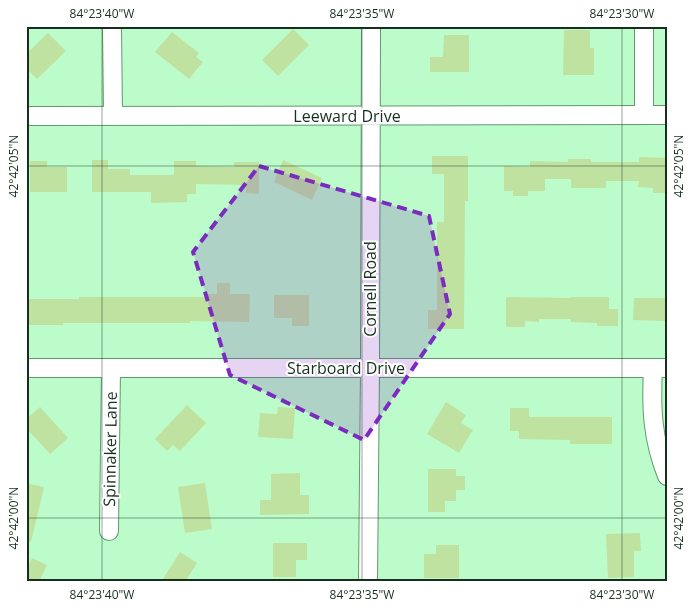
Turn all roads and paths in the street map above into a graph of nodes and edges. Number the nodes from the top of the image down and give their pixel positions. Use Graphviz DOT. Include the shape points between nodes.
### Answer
graph roads {
  1 [pos="112,26"];
  2 [pos="371,26"];
  3 [pos="644,26"];
  4 [pos="644,115"];
  5 [pos="667,115"];
  6 [pos="26,116"];
  7 [pos="113,116"];
  8 [pos="371,116"];
  9 [pos="26,368"];
  10 [pos="111,368"];
  11 [pos="370,368"];
  12 [pos="660,368"];
  13 [pos="667,476"];
  14 [pos="109,531"];
  15 [pos="368,582"];
  1 -- 7 [label="street"];
  2 -- 8 [label="street, Cornell Road"];
  3 -- 4 [label="street"];
  4 -- 5 [label="street, Leeward Drive"];
  4 -- 8 [label="street, Leeward Drive"];
  6 -- 7 [label="street, Leeward Drive"];
  7 -- 8 [label="street, Leeward Drive"];
  8 -- 11 [label="street, Cornell Road"];
  9 -- 10 [label="street, Starboard Drive"];
  10 -- 11 [label="street, Starboard Drive"];
  10 -- 14 [label="street, Spinnaker Lane"];
  11 -- 12 [label="street, Starboard Drive"];
  11 -- 15 [label="street, Cornell Road"];
  12 -- 13 [label="street" via="652,416 654,435"];
}
